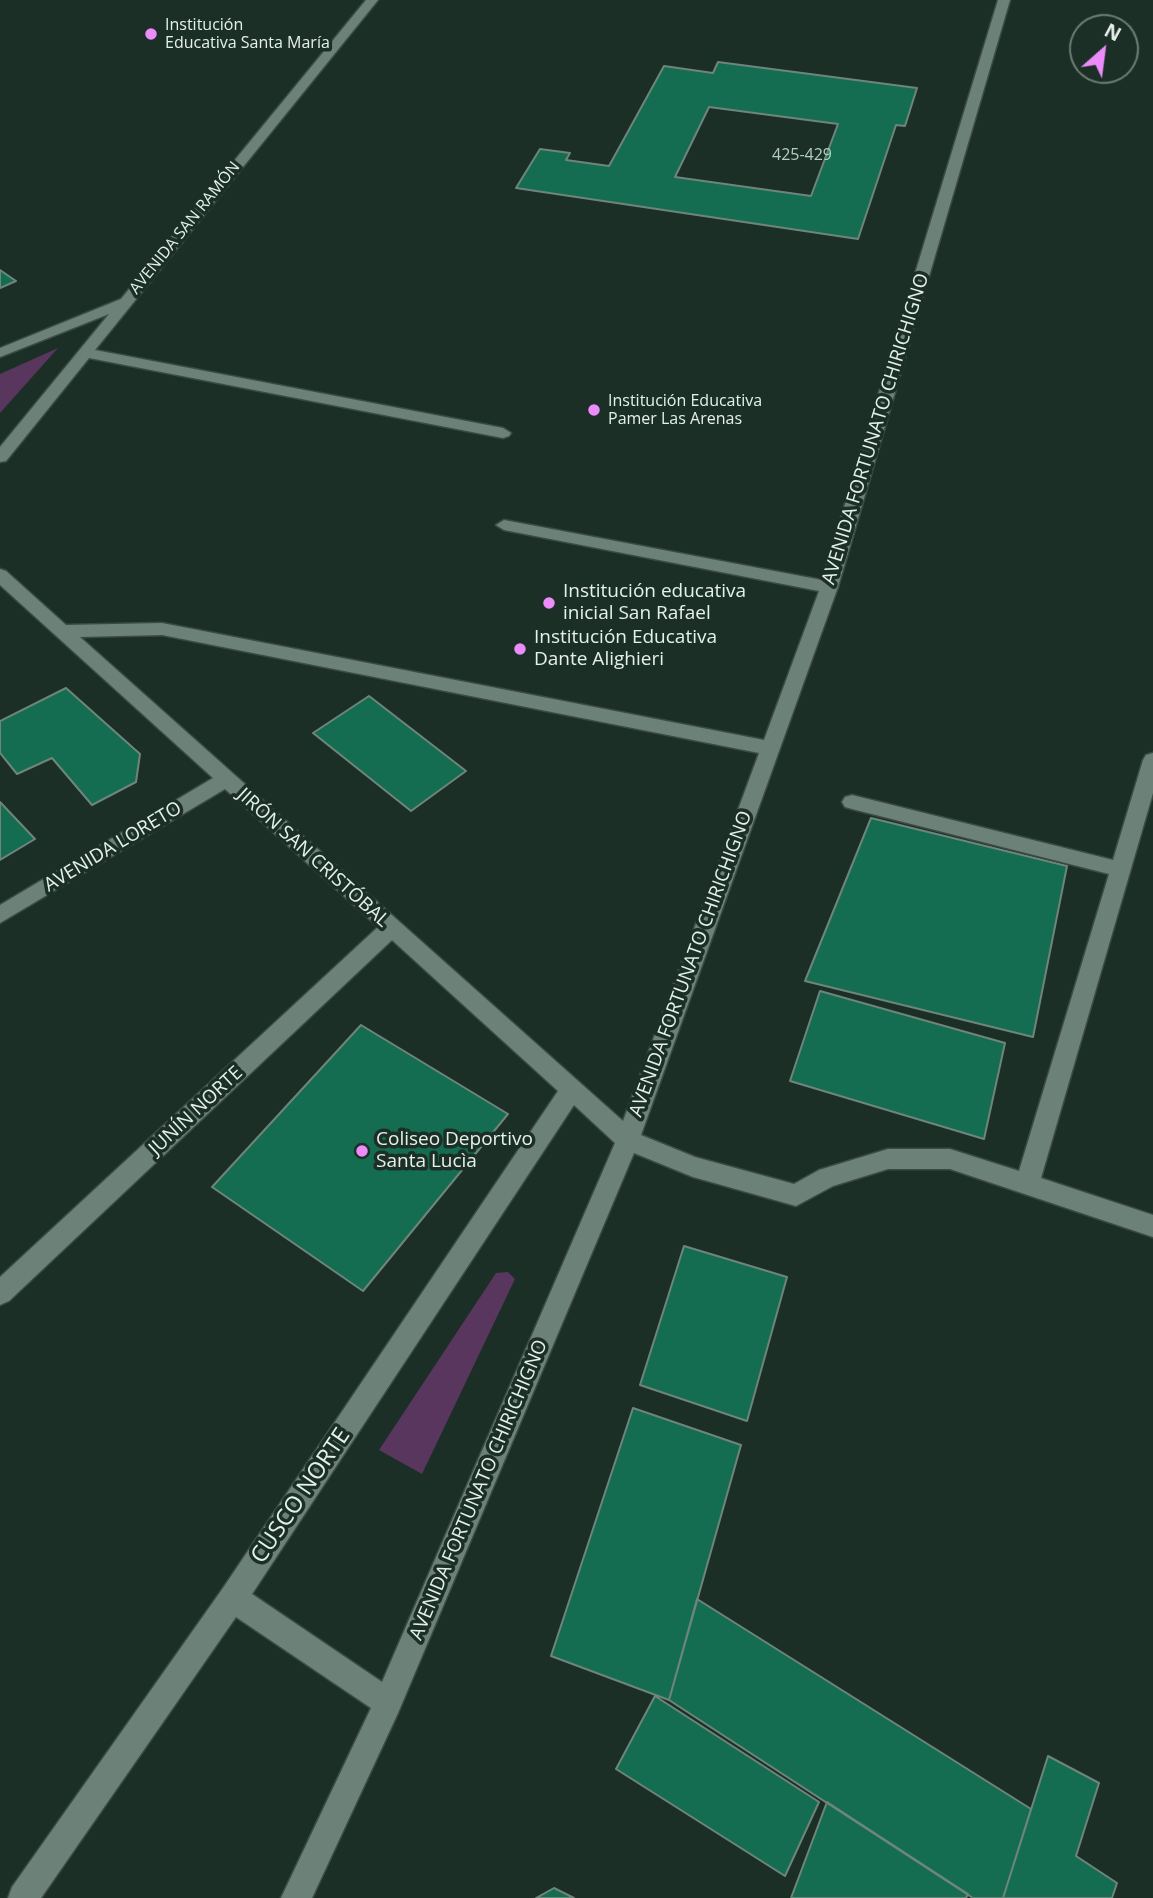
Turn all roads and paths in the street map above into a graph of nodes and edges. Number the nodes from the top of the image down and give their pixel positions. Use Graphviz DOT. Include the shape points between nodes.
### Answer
graph roads {
  1 [pos="372,0"];
  2 [pos="1004,0"];
  3 [pos="124,302"];
  4 [pos="83,352"];
  5 [pos="0,353"];
  6 [pos="503,433"];
  7 [pos="0,457"];
  8 [pos="503,525"];
  9 [pos="0,575"];
  10 [pos="829,587"];
  11 [pos="61,631"];
  12 [pos="770,748"];
  13 [pos="1153,760"];
  14 [pos="227,779"];
  15 [pos="852,802"];
  16 [pos="1121,869"];
  17 [pos="0,915"];
  18 [pos="391,928"];
  19 [pos="572,1089"];
  20 [pos="628,1140"];
  21 [pos="1027,1185"];
  22 [pos="1153,1226"];
  23 [pos="0,1293"];
  24 [pos="233,1598"];
  25 [pos="388,1703"];
  26 [pos="23,1898"];
  27 [pos="296,1898"];
  1 -- 3 [label="street, AVENIDA SAN RAMÓN"];
  2 -- 10 [label="street, AVENIDA FORTUNATO CHIRICHIGNO"];
  3 -- 4 [label="street, AVENIDA SAN RAMÓN"];
  3 -- 5 [label="street"];
  4 -- 6 [label="street"];
  4 -- 7 [label="street, AVENIDA SAN RAMÓN"];
  8 -- 10 [label="street"];
  9 -- 11 [label="street, JIRÓN SAN CRISTÓBAL"];
  10 -- 12 [label="street, AVENIDA FORTUNATO CHIRICHIGNO"];
  11 -- 12 [label="street" via="162,629"];
  11 -- 14 [label="street, JIRÓN SAN CRISTÓBAL"];
  12 -- 20 [label="street, AVENIDA FORTUNATO CHIRICHIGNO"];
  13 -- 16 [label="street"];
  14 -- 17 [label="street, AVENIDA LORETO"];
  14 -- 18 [label="street, JIRÓN SAN CRISTÓBAL"];
  15 -- 16 [label="street"];
  16 -- 21 [label="street"];
  18 -- 19 [label="street, JIRÓN SAN CRISTÓBAL"];
  18 -- 23 [label="street, JUNÍN NORTE"];
  19 -- 20 [label="street, JIRÓN SAN CRISTÓBAL"];
  19 -- 24 [label="street, CUSCO NORTE"];
  20 -- 21 [label="street, JIRÓN SAN CRISTÓBAL" via="693,1167 796,1195 827,1177 888,1159 950,1159"];
  20 -- 25 [label="street, AVENIDA FORTUNATO CHIRICHIGNO"];
  21 -- 22 [label="street, JIRÓN SAN CRISTÓBAL"];
  24 -- 25 [label="street"];
  24 -- 26 [label="street, CUSCO NORTE"];
  25 -- 27 [label="street, AVENIDA FORTUNATO CHIRICHIGNO"];
}
